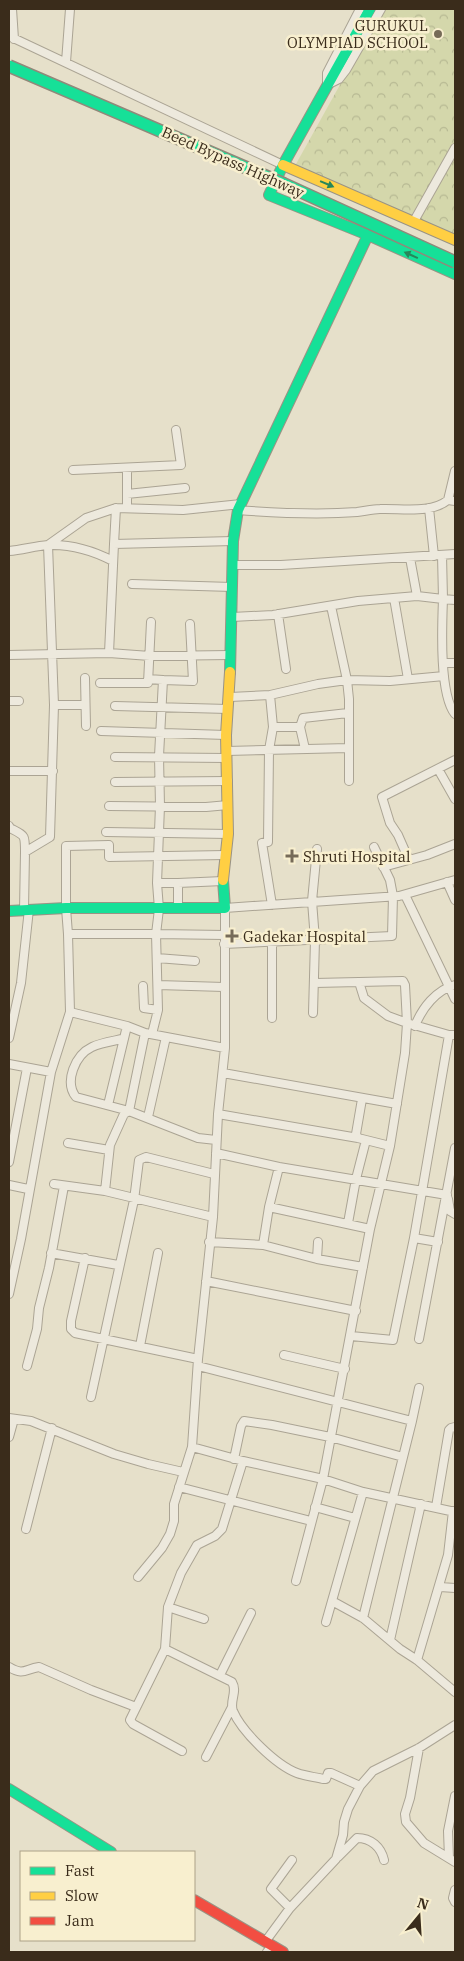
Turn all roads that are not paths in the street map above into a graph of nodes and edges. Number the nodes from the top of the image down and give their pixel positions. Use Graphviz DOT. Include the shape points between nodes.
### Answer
graph roads {
  1 [pos="12,9"];
  2 [pos="70,9"];
  3 [pos="360,9"];
  4 [pos="370,9"];
  5 [pos="381,9"];
  6 [pos="11,38"];
  7 [pos="66,62"];
  8 [pos="9,66"];
  9 [pos="327,85"];
  10 [pos="455,148"];
  11 [pos="283,164"];
  12 [pos="414,220"];
  13 [pos="368,236"];
  14 [pos="455,240"];
  15 [pos="455,262"];
  16 [pos="455,274"];
  17 [pos="176,430"];
  18 [pos="127,468"];
  19 [pos="73,470"];
  20 [pos="455,471"];
  21 [pos="185,488"];
  22 [pos="127,494"];
  23 [pos="451,501"];
  24 [pos="240,507"];
  25 [pos="116,508"];
  26 [pos="127,508"];
  27 [pos="429,508"];
  28 [pos="233,541"];
  29 [pos="114,544"];
  30 [pos="48,545"];
  31 [pos="9,551"];
  32 [pos="455,554"];
  33 [pos="438,556"];
  34 [pos="410,558"];
  35 [pos="113,561"];
  36 [pos="233,564"];
  37 [pos="132,584"];
  38 [pos="232,587"];
  39 [pos="417,596"];
  40 [pos="394,598"];
  41 [pos="443,599"];
  42 [pos="455,600"];
  43 [pos="331,606"];
  44 [pos="278,614"];
  45 [pos="232,616"];
  46 [pos="150,622"];
  47 [pos="190,624"];
  48 [pos="108,653"];
  49 [pos="53,654"];
  50 [pos="9,655"];
  51 [pos="230,655"];
  52 [pos="150,656"];
  53 [pos="192,656"];
  54 [pos="455,662"];
  55 [pos="444,663"];
  56 [pos="286,669"];
  57 [pos="444,676"];
  58 [pos="85,678"];
  59 [pos="148,679"];
  60 [pos="408,679"];
  61 [pos="163,680"];
  62 [pos="347,680"];
  63 [pos="100,683"];
  64 [pos="270,695"];
  65 [pos="9,701"];
  66 [pos="19,701"];
  67 [pos="229,703"];
  68 [pos="85,705"];
  69 [pos="54,706"];
  70 [pos="115,706"];
  71 [pos="162,707"];
  72 [pos="348,713"];
  73 [pos="455,714"];
  74 [pos="86,726"];
  75 [pos="273,727"];
  76 [pos="300,727"];
  77 [pos="101,731"];
  78 [pos="160,733"];
  79 [pos="226,734"];
  80 [pos="349,748"];
  81 [pos="305,749"];
  82 [pos="269,750"];
  83 [pos="227,754"];
  84 [pos="115,756"];
  85 [pos="159,756"];
  86 [pos="455,760"];
  87 [pos="438,769"];
  88 [pos="9,771"];
  89 [pos="53,771"];
  90 [pos="228,780"];
  91 [pos="349,781"];
  92 [pos="115,782"];
  93 [pos="160,782"];
  94 [pos="455,798"];
  95 [pos="228,805"];
  96 [pos="109,806"];
  97 [pos="160,806"];
  98 [pos="9,826"];
  99 [pos="106,832"];
  100 [pos="158,833"];
  101 [pos="228,834"];
  102 [pos="455,844"];
  103 [pos="374,847"];
  104 [pos="317,849"];
  105 [pos="25,852"];
  106 [pos="225,855"];
  107 [pos="158,857"];
  108 [pos="409,860"];
  109 [pos="384,868"];
  110 [pos="224,881"];
  111 [pos="451,881"];
  112 [pos="157,883"];
  113 [pos="178,883"];
  114 [pos="405,895"];
  115 [pos="393,896"];
  116 [pos="455,900"];
  117 [pos="312,901"];
  118 [pos="272,905"];
  119 [pos="66,908"];
  120 [pos="225,908"];
  121 [pos="159,909"];
  122 [pos="178,909"];
  123 [pos="26,910"];
  124 [pos="9,911"];
  125 [pos="68,934"];
  126 [pos="156,934"];
  127 [pos="224,935"];
  128 [pos="315,940"];
  129 [pos="272,942"];
  130 [pos="224,944"];
  131 [pos="157,958"];
  132 [pos="195,961"];
  133 [pos="359,982"];
  134 [pos="315,983"];
  135 [pos="158,985"];
  136 [pos="144,986"];
  137 [pos="224,986"];
  138 [pos="452,986"];
  139 [pos="455,999"];
  140 [pos="158,1010"];
  141 [pos="70,1012"];
  142 [pos="313,1013"];
  143 [pos="272,1018"];
  144 [pos="406,1023"];
  145 [pos="126,1026"];
  146 [pos="415,1026"];
  147 [pos="148,1034"];
  148 [pos="452,1035"];
  149 [pos="166,1037"];
  150 [pos="9,1038"];
  151 [pos="122,1039"];
  152 [pos="225,1048"];
  153 [pos="9,1064"];
  154 [pos="27,1068"];
  155 [pos="50,1072"];
  156 [pos="223,1074"];
  157 [pos="362,1099"];
  158 [pos="397,1104"];
  159 [pos="108,1105"];
  160 [pos="129,1111"];
  161 [pos="218,1114"];
  162 [pos="148,1117"];
  163 [pos="362,1139"];
  164 [pos="216,1140"];
  165 [pos="68,1143"];
  166 [pos="390,1146"];
  167 [pos="455,1148"];
  168 [pos="109,1150"];
  169 [pos="216,1153"];
  170 [pos="9,1162"];
  171 [pos="280,1167"];
  172 [pos="214,1174"];
  173 [pos="356,1179"];
  174 [pos="380,1183"];
  175 [pos="54,1184"];
  176 [pos="9,1185"];
  177 [pos="64,1186"];
  178 [pos="28,1189"];
  179 [pos="105,1191"];
  180 [pos="422,1191"];
  181 [pos="447,1195"];
  182 [pos="134,1200"];
  183 [pos="269,1207"];
  184 [pos="455,1214"];
  185 [pos="213,1217"];
  186 [pos="348,1223"];
  187 [pos="370,1229"];
  188 [pos="414,1238"];
  189 [pos="209,1242"];
  190 [pos="318,1242"];
  191 [pos="438,1242"];
  192 [pos="263,1245"];
  193 [pos="51,1253"];
  194 [pos="158,1253"];
  195 [pos="84,1258"];
  196 [pos="317,1259"];
  197 [pos="118,1265"];
  198 [pos="363,1267"];
  199 [pos="11,1274"];
  200 [pos="206,1281"];
  201 [pos="9,1294"];
  202 [pos="356,1311"];
  203 [pos="351,1336"];
  204 [pos="105,1338"];
  205 [pos="419,1339"];
  206 [pos="140,1346"];
  207 [pos="284,1355"];
  208 [pos="198,1362"];
  209 [pos="27,1366"];
  210 [pos="345,1369"];
  211 [pos="419,1388"];
  212 [pos="91,1397"];
  213 [pos="338,1401"];
  214 [pos="11,1419"];
  215 [pos="412,1421"];
  216 [pos="455,1427"];
  217 [pos="52,1428"];
  218 [pos="9,1437"];
  219 [pos="330,1437"];
  220 [pos="192,1447"];
  221 [pos="404,1456"];
  222 [pos="234,1459"];
  223 [pos="243,1461"];
  224 [pos="183,1472"];
  225 [pos="323,1479"];
  226 [pos="178,1487"];
  227 [pos="363,1492"];
  228 [pos="393,1498"];
  229 [pos="232,1500"];
  230 [pos="421,1504"];
  231 [pos="315,1507"];
  232 [pos="436,1508"];
  233 [pos="454,1512"];
  234 [pos="355,1518"];
  235 [pos="311,1521"];
  236 [pos="26,1530"];
  237 [pos="452,1556"];
  238 [pos="138,1577"];
  239 [pos="296,1581"];
  240 [pos="440,1587"];
  241 [pos="455,1588"];
  242 [pos="332,1601"];
  243 [pos="168,1606"];
  244 [pos="251,1613"];
  245 [pos="204,1618"];
  246 [pos="364,1618"];
  247 [pos="326,1622"];
  248 [pos="390,1640"];
  249 [pos="165,1649"];
  250 [pos="417,1660"];
  251 [pos="9,1667"];
  252 [pos="220,1675"];
  253 [pos="451,1686"];
  254 [pos="455,1692"];
  255 [pos="136,1707"];
  256 [pos="232,1707"];
  257 [pos="455,1725"];
  258 [pos="419,1748"];
  259 [pos="182,1752"];
  260 [pos="206,1757"];
  261 [pos="360,1786"];
  262 [pos="9,1789"];
  263 [pos="455,1796"];
  264 [pos="110,1851"];
  265 [pos="336,1859"];
  266 [pos="292,1860"];
  267 [pos="384,1860"];
  268 [pos="452,1860"];
  269 [pos="455,1890"];
  270 [pos="195,1901"];
  271 [pos="455,1902"];
  272 [pos="290,1908"];
  273 [pos="268,1947"];
  274 [pos="283,1952"];
  1 -- 6 [label="street"];
  2 -- 7 [label="street"];
  3 -- 9 [label="street" via="326,73"];
  4 -- 9 [label="main road"];
  5 -- 9 [label="street" via="346,70 339,79"];
  6 -- 7 [label="street"];
  7 -- 11 [label="street"];
  8 -- 15 [label="main road, Beed Bypass Highway, bridge" via="284,184"];
  9 -- 11 [label="main road"];
  10 -- 12 [label="street"];
  11 -- 12 [label="main road, one-way"];
  11 -- 13 [label="main road" via="269,195"];
  12 -- 14 [label="main road"];
  16 -- 13 [label="main road, one-way"];
  13 -- 24 [label="main road"];
  17 -- 18 [label="street" via="181,465"];
  18 -- 19 [label="street"];
  18 -- 22 [label="street"];
  20 -- 23 [label="street"];
  21 -- 22 [label="street"];
  22 -- 26 [label="street"];
  23 -- 27 [label="street"];
  24 -- 26 [label="street"];
  24 -- 27 [label="street" via="279,514"];
  24 -- 28 [label="main road"];
  25 -- 26 [label="street"];
  25 -- 29 [label="street"];
  25 -- 30 [label="street" via="86,518"];
  27 -- 33 [label="street"];
  28 -- 29 [label="street"];
  28 -- 36 [label="main road"];
  29 -- 35 [label="street"];
  30 -- 31 [label="street"];
  30 -- 35 [label="street" via="81,547"];
  30 -- 49 [label="street"];
  32 -- 33 [label="street"];
  33 -- 34 [label="street"];
  33 -- 41 [label="street"];
  34 -- 36 [label="street" via="281,565"];
  34 -- 39 [label="street"];
  35 -- 48 [label="street"];
  36 -- 38 [label="main road"];
  37 -- 38 [label="street"];
  38 -- 45 [label="main road"];
  39 -- 40 [label="street"];
  39 -- 41 [label="street"];
  40 -- 43 [label="street"];
  40 -- 60 [label="street"];
  41 -- 42 [label="street"];
  41 -- 55 [label="street"];
  43 -- 44 [label="street"];
  43 -- 62 [label="street"];
  44 -- 45 [label="street"];
  44 -- 56 [label="street"];
  45 -- 51 [label="main road"];
  46 -- 52 [label="street"];
  47 -- 53 [label="street"];
  48 -- 49 [label="street"];
  48 -- 52 [label="street"];
  49 -- 50 [label="street"];
  49 -- 69 [label="street"];
  51 -- 53 [label="street"];
  51 -- 67 [label="main road"];
  52 -- 53 [label="street"];
  52 -- 59 [label="street"];
  53 -- 61 [label="street" via="193,681"];
  54 -- 55 [label="street"];
  55 -- 57 [label="street"];
  57 -- 60 [label="street"];
  57 -- 73 [label="street" via="449,704"];
  58 -- 68 [label="street"];
  59 -- 61 [label="street"];
  59 -- 63 [label="street" via="148,684"];
  60 -- 62 [label="street"];
  61 -- 71 [label="street"];
  62 -- 64 [label="street"];
  62 -- 72 [label="street"];
  64 -- 67 [label="street"];
  64 -- 75 [label="street"];
  65 -- 66 [label="street"];
  67 -- 71 [label="street"];
  67 -- 79 [label="main road"];
  68 -- 69 [label="street"];
  68 -- 74 [label="street"];
  69 -- 89 [label="street"];
  70 -- 71 [label="street"];
  71 -- 78 [label="street"];
  72 -- 76 [label="street" via="303,718"];
  72 -- 80 [label="street"];
  75 -- 76 [label="street"];
  75 -- 82 [label="street"];
  76 -- 81 [label="street"];
  77 -- 78 [label="street"];
  78 -- 79 [label="street"];
  78 -- 85 [label="street"];
  79 -- 83 [label="main road"];
  80 -- 81 [label="street"];
  80 -- 91 [label="street"];
  81 -- 82 [label="street"];
  82 -- 83 [label="street"];
  82 -- 118 [label="street" via="268,842 262,843"];
  83 -- 85 [label="street"];
  83 -- 90 [label="main road"];
  84 -- 85 [label="street"];
  85 -- 93 [label="street"];
  86 -- 87 [label="street"];
  87 -- 94 [label="street"];
  87 -- 108 [label="street" via="382,798 390,823"];
  88 -- 89 [label="street"];
  89 -- 105 [label="street" via="50,837"];
  90 -- 93 [label="street"];
  90 -- 95 [label="main road"];
  92 -- 93 [label="street"];
  93 -- 97 [label="street"];
  95 -- 97 [label="street"];
  95 -- 101 [label="main road"];
  96 -- 97 [label="street"];
  97 -- 100 [label="street"];
  98 -- 105 [label="street" via="25,838"];
  99 -- 100 [label="street"];
  100 -- 101 [label="street"];
  100 -- 107 [label="street"];
  101 -- 106 [label="main road"];
  102 -- 108 [label="street"];
  103 -- 109 [label="street"];
  104 -- 117 [label="street"];
  105 -- 123 [label="street"];
  106 -- 107 [label="street"];
  106 -- 110 [label="main road"];
  107 -- 112 [label="street"];
  107 -- 119 [label="street" via="109,857 109,845 66,846"];
  108 -- 109 [label="street"];
  109 -- 115 [label="street"];
  110 -- 113 [label="street"];
  110 -- 120 [label="main road"];
  111 -- 114 [label="street"];
  111 -- 116 [label="street"];
  112 -- 113 [label="street"];
  112 -- 121 [label="street"];
  113 -- 122 [label="street"];
  114 -- 115 [label="street"];
  114 -- 138 [label="street"];
  115 -- 117 [label="street"];
  115 -- 128 [label="street" via="392,936"];
  117 -- 118 [label="street"];
  117 -- 128 [label="street"];
  118 -- 120 [label="street"];
  119 -- 121 [label="main road"];
  119 -- 123 [label="main road"];
  119 -- 125 [label="street"];
  120 -- 122 [label="main road"];
  120 -- 127 [label="street"];
  121 -- 122 [label="main road"];
  121 -- 126 [label="street"];
  123 -- 124 [label="main road"];
  123 -- 150 [label="street" via="21,983"];
  125 -- 126 [label="street"];
  125 -- 141 [label="street"];
  126 -- 127 [label="street"];
  126 -- 131 [label="street"];
  127 -- 130 [label="street"];
  128 -- 129 [label="street"];
  128 -- 134 [label="street"];
  129 -- 130 [label="street"];
  129 -- 143 [label="street"];
  130 -- 137 [label="street"];
  131 -- 132 [label="street"];
  131 -- 135 [label="street"];
  133 -- 134 [label="street"];
  133 -- 144 [label="street" via="364,998 388,1016"];
  133 -- 144 [label="street" via="403,982"];
  134 -- 142 [label="street"];
  135 -- 137 [label="street"];
  135 -- 140 [label="street"];
  136 -- 140 [label="street" via="144,1008"];
  137 -- 152 [label="street"];
  138 -- 139 [label="street"];
  138 -- 146 [label="street" via="431,999"];
  140 -- 147 [label="street"];
  141 -- 145 [label="street"];
  141 -- 155 [label="street"];
  144 -- 146 [label="street"];
  144 -- 158 [label="street"];
  145 -- 147 [label="street"];
  145 -- 151 [label="street"];
  146 -- 148 [label="street"];
  147 -- 149 [label="street"];
  147 -- 160 [label="street"];
  148 -- 180 [label="street"];
  149 -- 152 [label="street"];
  149 -- 162 [label="street"];
  151 -- 159 [label="street"];
  151 -- 159 [label="street" via="91,1047 75,1062 71,1080 71,1091 76,1098"];
  152 -- 156 [label="street"];
  153 -- 154 [label="street"];
  154 -- 155 [label="street"];
  154 -- 170 [label="street"];
  155 -- 178 [label="street"];
  156 -- 157 [label="street"];
  156 -- 161 [label="street"];
  157 -- 158 [label="street"];
  157 -- 163 [label="street" via="356,1134"];
  158 -- 166 [label="street"];
  159 -- 160 [label="street"];
  160 -- 162 [label="street"];
  160 -- 168 [label="street" via="124,1114"];
  161 -- 163 [label="street"];
  161 -- 164 [label="street"];
  162 -- 164 [label="street" via="198,1138"];
  163 -- 166 [label="street"];
  163 -- 173 [label="street"];
  164 -- 169 [label="street"];
  165 -- 168 [label="street"];
  166 -- 174 [label="street"];
  167 -- 181 [label="street"];
  168 -- 179 [label="street"];
  169 -- 171 [label="street"];
  169 -- 172 [label="street"];
  171 -- 173 [label="street"];
  171 -- 183 [label="street"];
  172 -- 182 [label="street" via="142,1157"];
  172 -- 185 [label="street"];
  173 -- 174 [label="street"];
  173 -- 186 [label="street"];
  174 -- 180 [label="street"];
  174 -- 187 [label="street"];
  175 -- 177 [label="street"];
  176 -- 178 [label="street"];
  177 -- 179 [label="street"];
  177 -- 193 [label="street"];
  178 -- 199 [label="street"];
  179 -- 182 [label="street"];
  180 -- 181 [label="street"];
  180 -- 188 [label="street"];
  181 -- 184 [label="street" via="450,1211"];
  181 -- 191 [label="street"];
  182 -- 185 [label="street"];
  182 -- 197 [label="street"];
  183 -- 186 [label="street"];
  183 -- 192 [label="street"];
  185 -- 189 [label="street"];
  186 -- 187 [label="street"];
  187 -- 198 [label="street"];
  188 -- 191 [label="street"];
  188 -- 203 [label="street" via="393,1340"];
  189 -- 192 [label="street"];
  189 -- 200 [label="street"];
  190 -- 196 [label="street"];
  191 -- 205 [label="street"];
  192 -- 196 [label="street"];
  193 -- 195 [label="street"];
  193 -- 209 [label="street"];
  194 -- 206 [label="street"];
  195 -- 197 [label="street"];
  195 -- 204 [label="street" via="71,1329"];
  196 -- 198 [label="street"];
  197 -- 204 [label="street"];
  198 -- 202 [label="street"];
  199 -- 201 [label="street"];
  200 -- 202 [label="street"];
  200 -- 208 [label="street"];
  202 -- 203 [label="street"];
  203 -- 210 [label="street"];
  204 -- 206 [label="street"];
  204 -- 212 [label="street"];
  206 -- 208 [label="street"];
  207 -- 210 [label="street"];
  208 -- 213 [label="street"];
  208 -- 220 [label="street"];
  210 -- 213 [label="street"];
  211 -- 215 [label="street"];
  213 -- 215 [label="street"];
  213 -- 219 [label="street"];
  214 -- 217 [label="street"];
  214 -- 218 [label="street"];
  215 -- 221 [label="street"];
  216 -- 232 [label="street" via="450,1430"];
  217 -- 224 [label="street" via="114,1454"];
  217 -- 236 [label="street"];
  219 -- 221 [label="street"];
  219 -- 222 [label="street" via="244,1421"];
  219 -- 225 [label="street"];
  220 -- 222 [label="street"];
  220 -- 224 [label="street"];
  221 -- 228 [label="street"];
  222 -- 223 [label="street"];
  223 -- 225 [label="street"];
  223 -- 229 [label="street"];
  224 -- 226 [label="street"];
  225 -- 227 [label="street"];
  225 -- 231 [label="street"];
  226 -- 229 [label="street"];
  226 -- 238 [label="street" via="170,1534"];
  227 -- 228 [label="street"];
  227 -- 234 [label="street"];
  228 -- 230 [label="street"];
  228 -- 246 [label="street"];
  229 -- 235 [label="street"];
  229 -- 243 [label="street" via="222,1530 197,1545"];
  230 -- 232 [label="street"];
  230 -- 248 [label="street"];
  231 -- 234 [label="street"];
  231 -- 235 [label="street"];
  232 -- 233 [label="street"];
  233 -- 237 [label="street"];
  234 -- 242 [label="street"];
  235 -- 239 [label="street"];
  237 -- 240 [label="street"];
  240 -- 241 [label="street"];
  240 -- 250 [label="street"];
  242 -- 246 [label="street"];
  242 -- 247 [label="street"];
  243 -- 245 [label="street"];
  243 -- 249 [label="street"];
  244 -- 252 [label="street"];
  246 -- 248 [label="street"];
  248 -- 250 [label="street"];
  249 -- 252 [label="street"];
  249 -- 255 [label="street"];
  250 -- 253 [label="street"];
  251 -- 255 [label="street" via="19,1672 39,1667"];
  252 -- 256 [label="street" via="228,1678 234,1686"];
  253 -- 254 [label="street"];
  255 -- 259 [label="street" via="130,1720 133,1724"];
  256 -- 260 [label="street"];
  256 -- 261 [label="street" via="237,1718 275,1760 297,1773 324,1779 331,1773"];
  257 -- 258 [label="street"];
  258 -- 261 [label="street" via="373,1771"];
  258 -- 268 [label="street" via="406,1822 424,1843"];
  261 -- 265 [label="street" via="348,1809"];
  262 -- 264 [label="main road"];
  263 -- 268 [label="street" via="448,1831"];
  265 -- 267 [label="street" via="357,1838 362,1838 379,1848"];
  265 -- 272 [label="street"];
  266 -- 272 [label="street" via="271,1889"];
  269 -- 271 [label="street"];
  270 -- 273 [label="main road"];
  272 -- 273 [label="street"];
  273 -- 274 [label="main road"];
}
